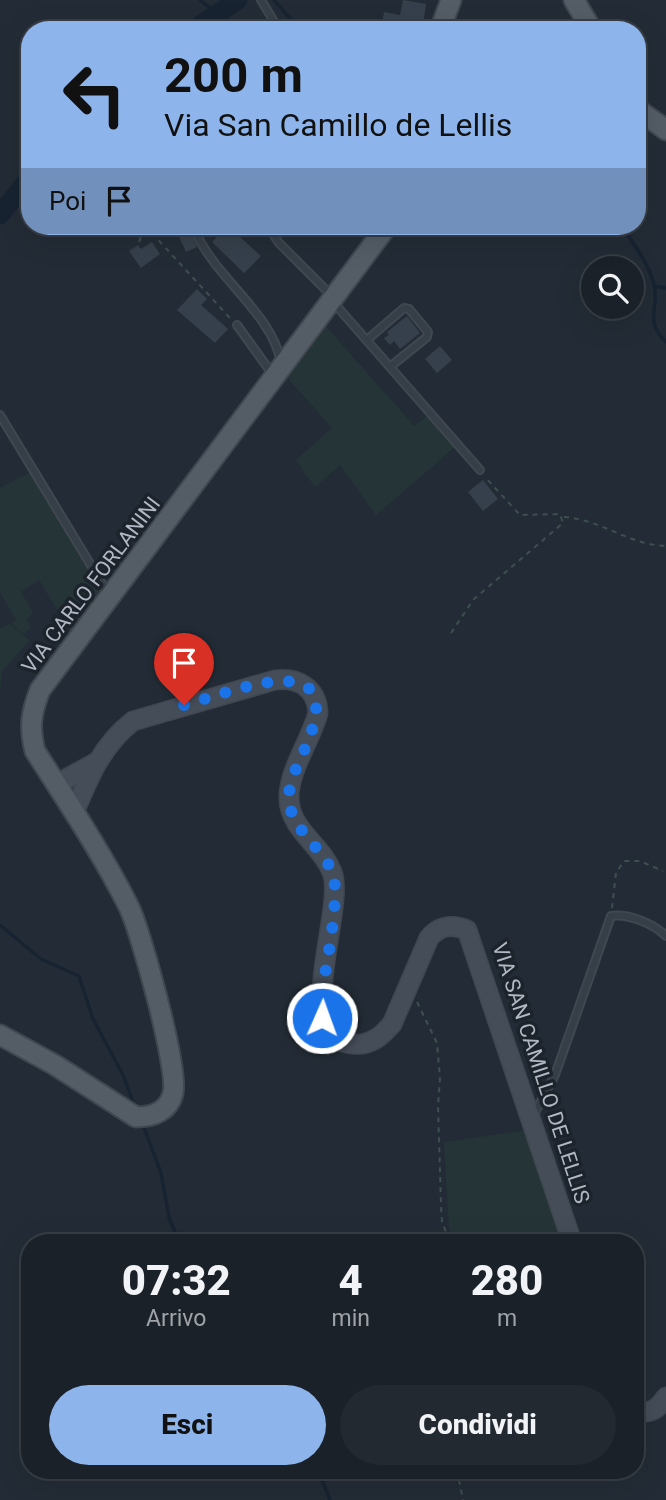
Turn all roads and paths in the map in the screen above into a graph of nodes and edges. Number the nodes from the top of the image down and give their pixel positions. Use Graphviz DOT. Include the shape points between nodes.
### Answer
graph roads {
  1 [pos="261,0"];
  2 [pos="451,0"];
  3 [pos="574,0"];
  4 [pos="274,21"];
  5 [pos="443,21"];
  6 [pos="587,21"];
  7 [pos="646,116"];
  8 [pos="666,130"];
  9 [pos="143,235"];
  10 [pos="154,235"];
  11 [pos="198,235"];
  12 [pos="274,235"];
  13 [pos="380,235"];
  14 [pos="139,242"];
  15 [pos="332,299"];
  16 [pos="237,326"];
  17 [pos="368,339"];
  18 [pos="391,366"];
  19 [pos="278,372"];
  20 [pos="0,415"];
  21 [pos="480,470"];
  22 [pos="563,517"];
  23 [pos="666,546"];
  24 [pos="110,597"];
  25 [pos="451,633"];
  26 [pos="95,763"];
  27 [pos="57,784"];
  28 [pos="74,813"];
  29 [pos="663,871"];
  30 [pos="611,916"];
  31 [pos="666,936"];
  32 [pos="407,987"];
  33 [pos="0,1035"];
  34 [pos="532,1118"];
  35 [pos="447,1234"];
  36 [pos="569,1234"];
  37 [pos="666,1397"];
  38 [pos="644,1413"];
  39 [pos="459,1479"];
  40 [pos="463,1500"];
  1 -- 4 [label="lane"];
  2 -- 5 [label="main road"];
  3 -- 6 [label="main road"];
  7 -- 8 [label="main road"];
  9 -- 14 [label="path"];
  10 -- 16 [label="path"];
  11 -- 19 [label="lane" via="225,279 267,328 279,352"];
  12 -- 15 [label="lane"];
  13 -- 15 [label="main road, VIA CARLO FORLANINI"];
  15 -- 17 [label="lane"];
  15 -- 19 [label="main road, VIA CARLO FORLANINI"];
  16 -- 19 [label="lane"];
  17 -- 18 [label="lane"];
  17 -- 18 [label="lane" via="404,308 409,309 428,332 427,337"];
  18 -- 21 [label="lane"];
  19 -- 24 [label="main road, VIA CARLO FORLANINI"];
  20 -- 24 [label="lane"];
  21 -- 22 [label="path" via="520,515"];
  22 -- 23 [label="path" via="576,517 639,542"];
  22 -- 25 [label="path" via="556,531 473,600"];
  24 -- 27 [label="main road, VIA CARLO FORLANINI" via="40,690 31,714 35,751"];
  26 -- 27 [label="main road, VIA SAN CAMILLO DE LELLIS"];
  26 -- 28 [label="main road, VIA SAN CAMILLO DE LELLIS"];
  26 -- 32 [label="main road, VIA SAN CAMILLO DE LELLIS" via="115,734 133,721 275,680 302,683 314,697 318,713 289,803 296,823 332,871 336,892 322,1018 340,1040 370,1042 392,1024"];
  27 -- 28 [label="main road, VIA CARLO FORLANINI"];
  28 -- 33 [label="main road, VIA CARLO FORLANINI" via="130,908 167,1048 174,1086 171,1100 153,1115 129,1114"];
  29 -- 30 [label="path" via="640,861 624,861 615,873"];
  30 -- 31 [label="lane" via="636,920"];
  30 -- 34 [label="lane" via="555,1075"];
  32 -- 34 [label="main road, VIA SAN CAMILLO DE LELLIS" via="433,933 448,926 467,930"];
  32 -- 35 [label="path" via="437,1043 441,1206"];
  34 -- 36 [label="main road, VIA SAN CAMILLO DE LELLIS"];
  37 -- 38 [label="main road" via="657,1409"];
  39 -- 40 [label="path"];
}
